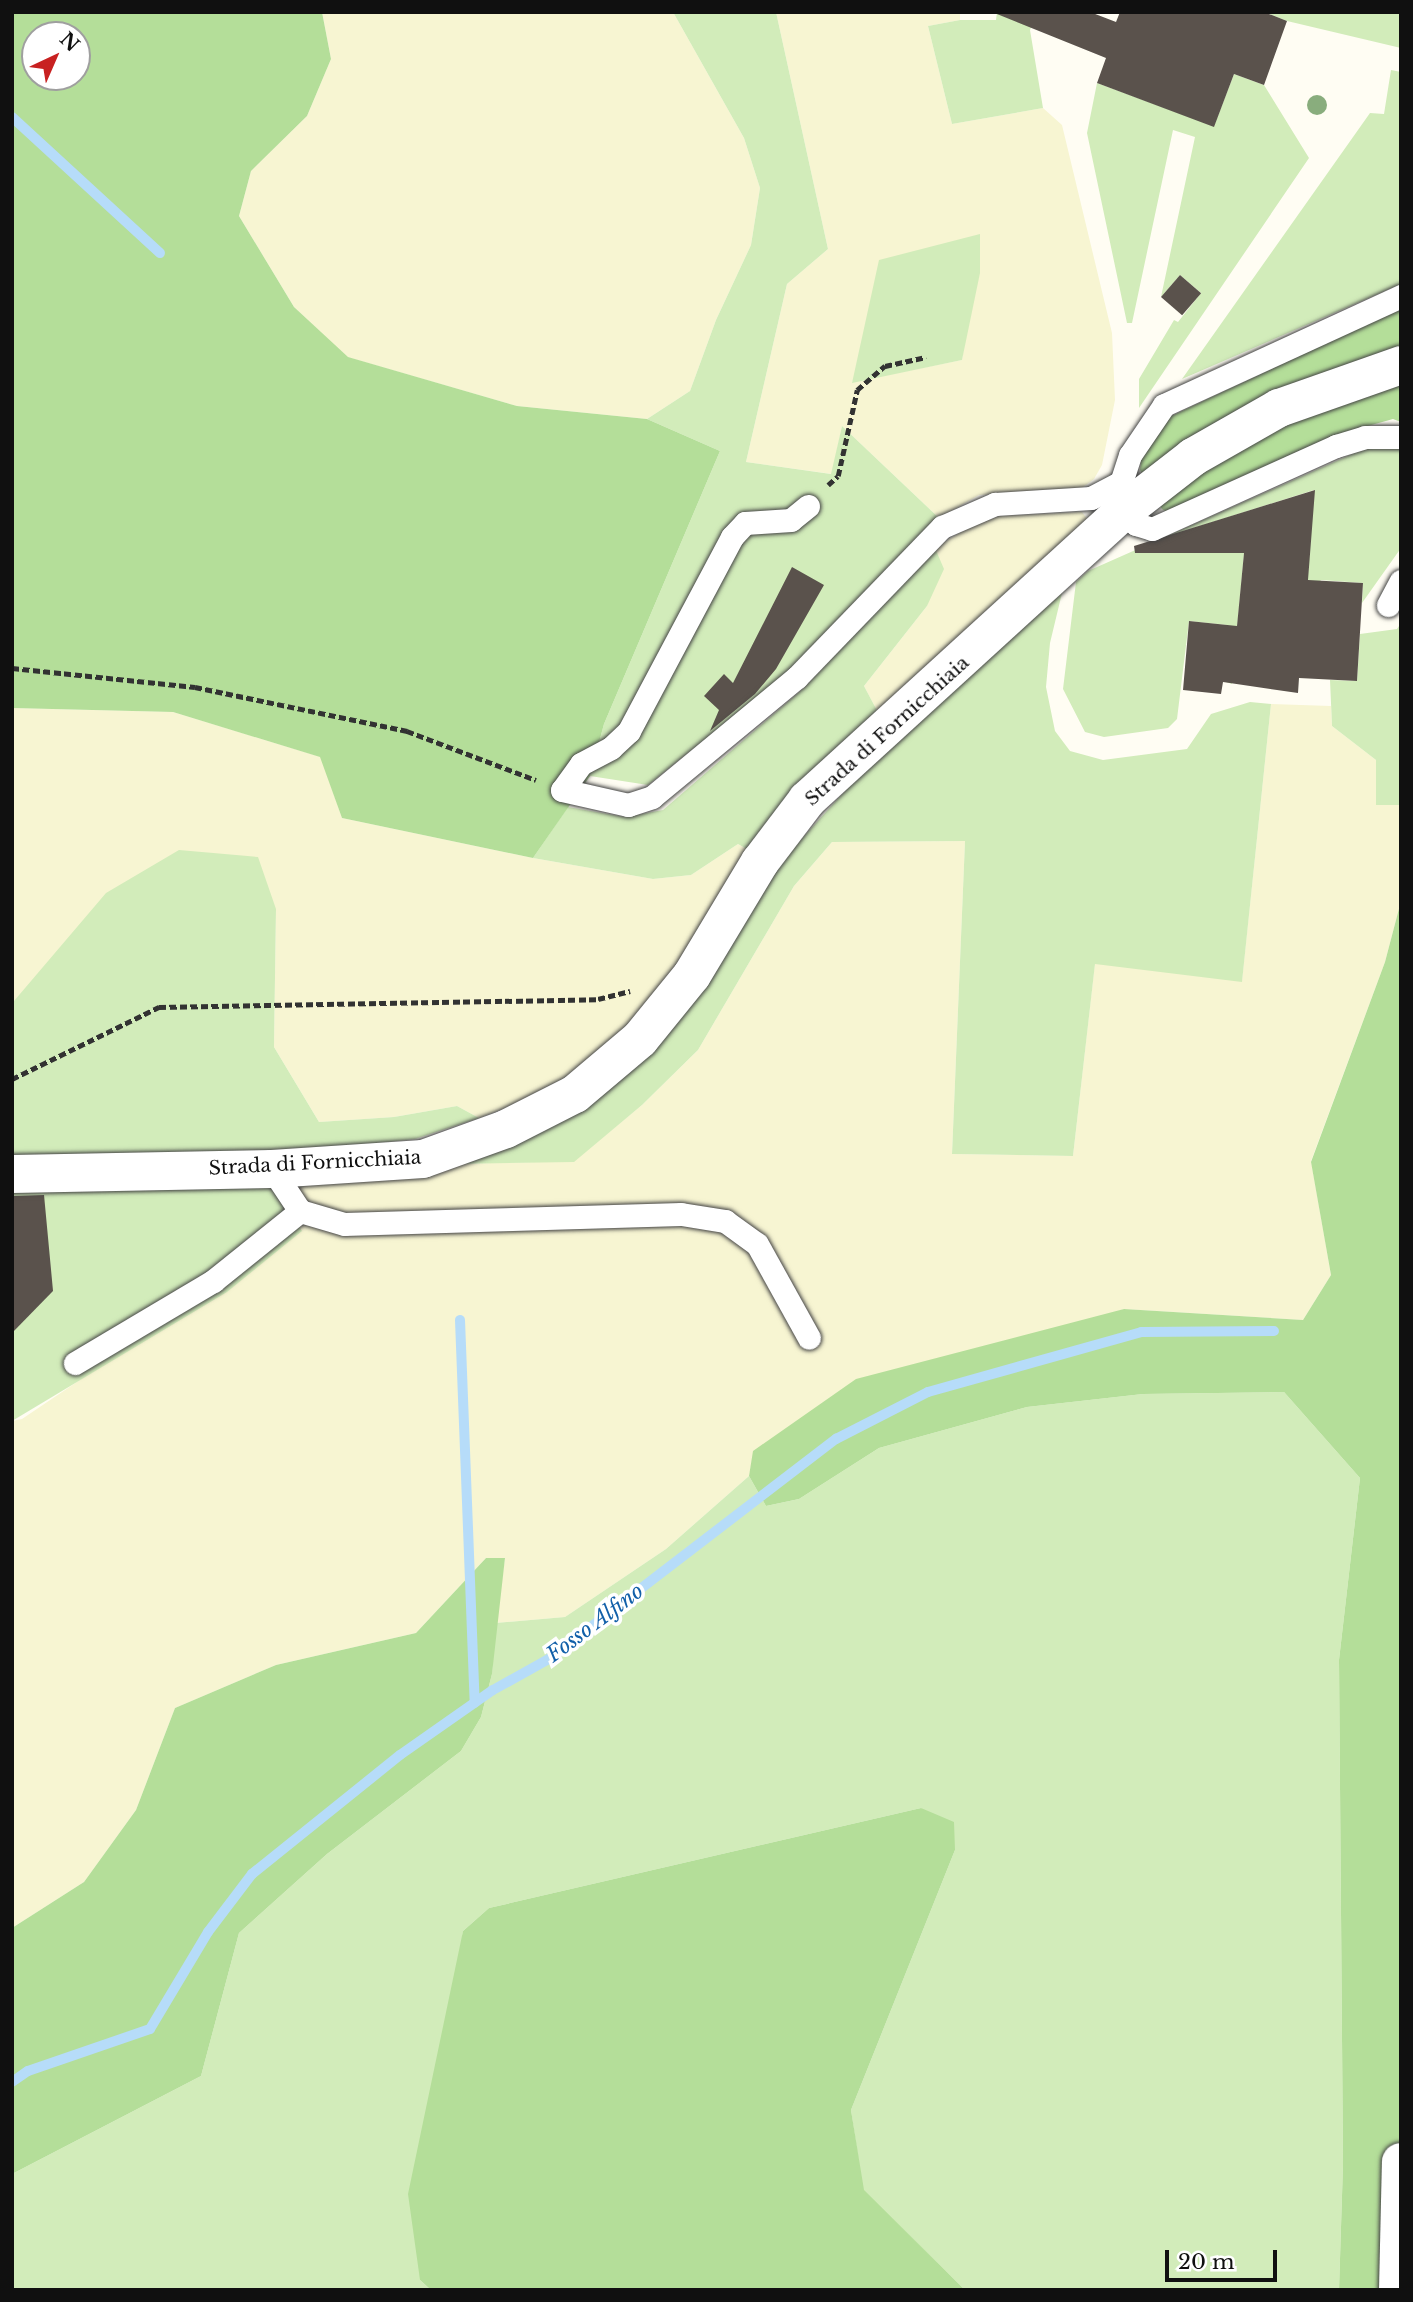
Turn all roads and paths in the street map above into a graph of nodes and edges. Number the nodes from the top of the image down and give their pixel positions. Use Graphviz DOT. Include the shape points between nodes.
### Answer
graph roads {
  1 [pos="1401,296"];
  2 [pos="926,356"];
  3 [pos="1401,365"];
  4 [pos="1401,437"];
  5 [pos="1123,496"];
  6 [pos="808,506"];
  7 [pos="1401,581"];
  8 [pos="1388,605"];
  9 [pos="12,668"];
  10 [pos="562,790"];
  11 [pos="692,975"];
  12 [pos="12,1079"];
  13 [pos="272,1169"];
  14 [pos="12,1174"];
  15 [pos="300,1211"];
  16 [pos="808,1338"];
  17 [pos="75,1363"];
  18 [pos="1401,2162"];
  19 [pos="1398,2290"];
  1 -- 5 [label="lane" via="1164,405 1130,455"];
  2 -- 6 [label="path" via="885,366 857,390 838,476"];
  3 -- 5 [label="street, Strada di Fornicchiaia" via="1279,408"];
  4 -- 5 [label="lane" via="1365,437 1336,446 1153,529 1136,524"];
  5 -- 10 [label="lane" via="995,503 943,527 797,677 652,797 628,805"];
  5 -- 11 [label="street, Strada di Fornicchiaia" via="807,800 760,862"];
  6 -- 10 [label="lane" via="791,520 745,523 732,537 629,731 611,748 581,764"];
  7 -- 8 [label="lane"];
  9 -- 10 [label="path" via="195,687 407,731"];
  11 -- 12 [label="path" via="598,999 159,1007"];
  11 -- 13 [label="street, Strada di Fornicchiaia" via="640,1039 575,1094 506,1129 424,1159"];
  13 -- 14 [label="street, Strada di Fornicchiaia"];
  13 -- 15 [label="lane"];
  15 -- 16 [label="lane" via="344,1224 681,1214 725,1221 757,1244"];
  15 -- 17 [label="lane" via="214,1281"];
  18 -- 19 [label="street"];
}
